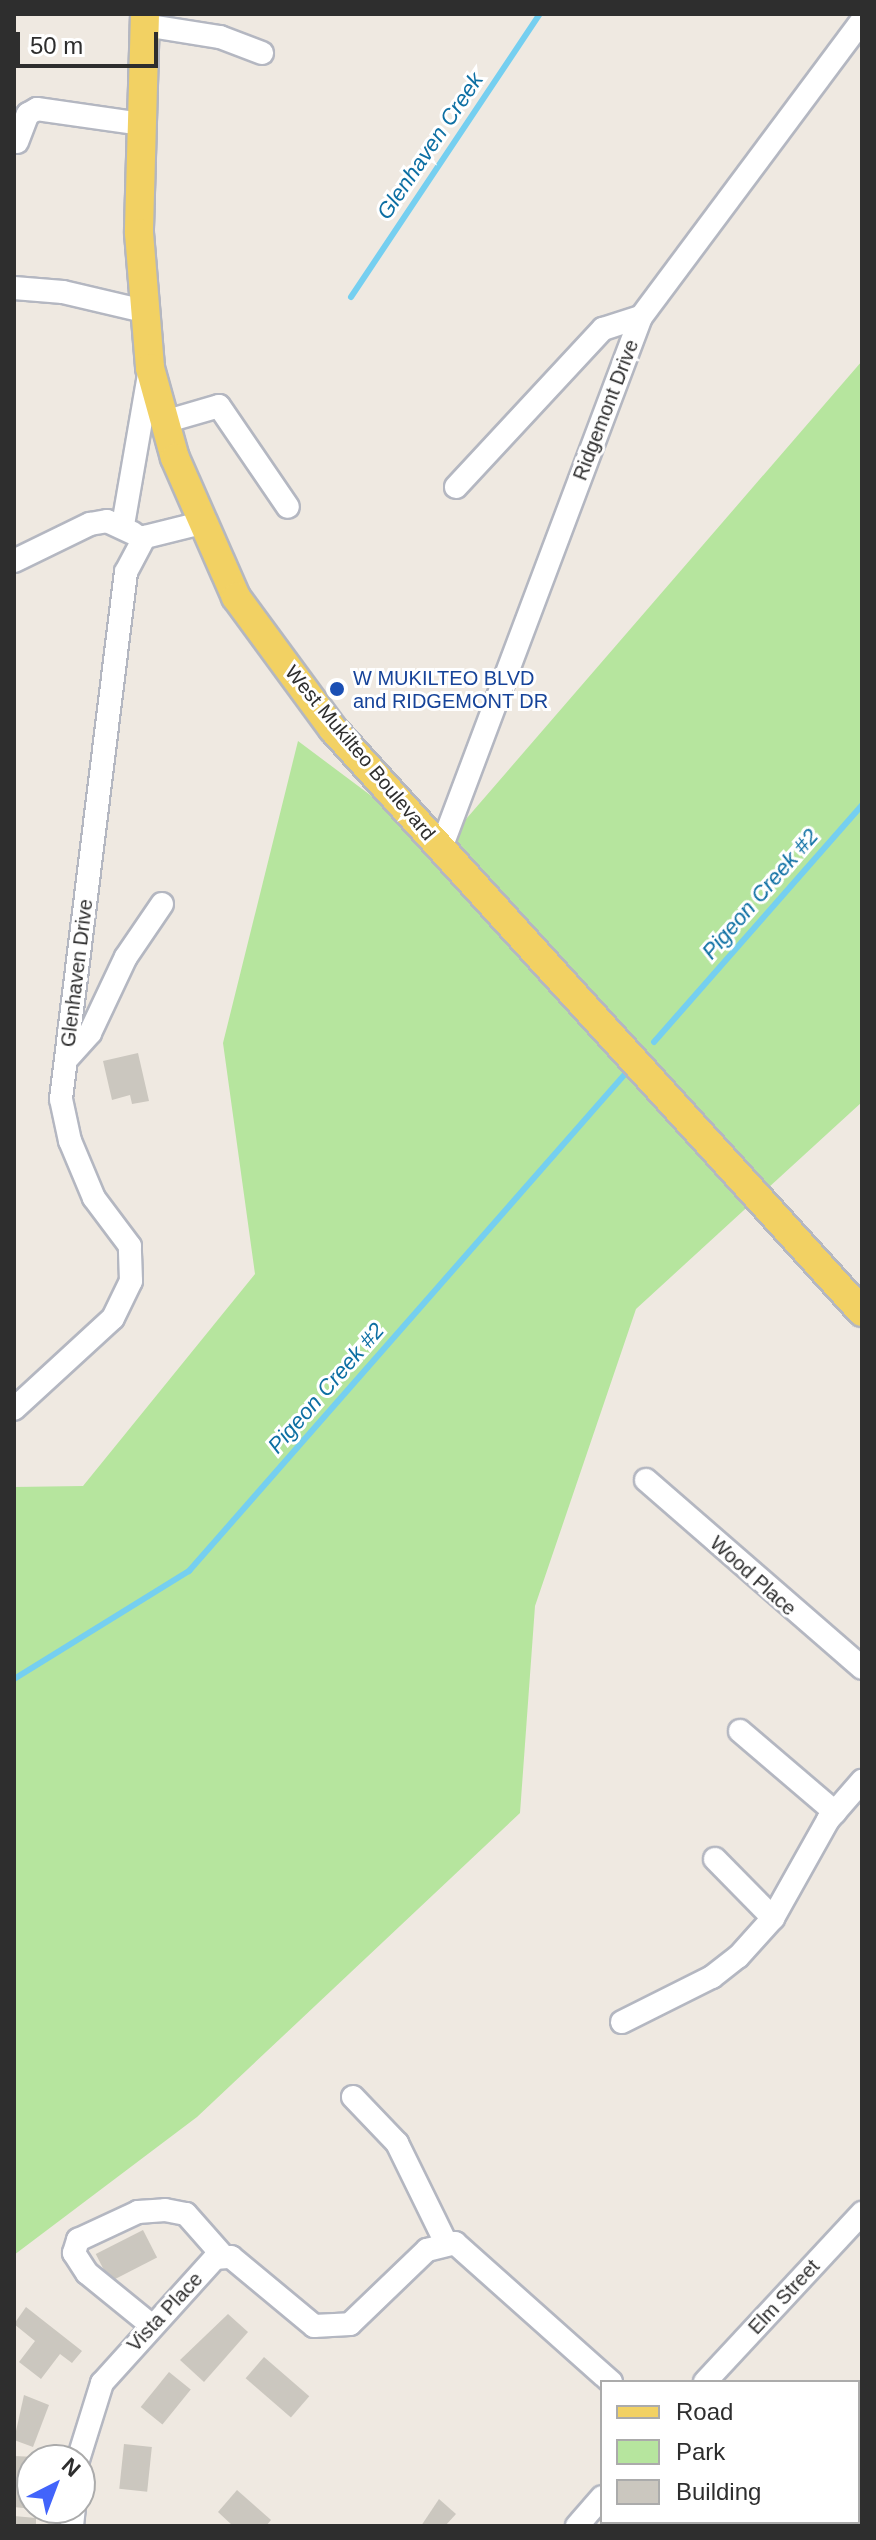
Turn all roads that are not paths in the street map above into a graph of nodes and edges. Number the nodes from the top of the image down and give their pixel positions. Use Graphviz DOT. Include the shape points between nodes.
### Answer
graph roads {
  1 [pos="144,19"];
  2 [pos="862,21"];
  3 [pos="262,53"];
  4 [pos="141,124"];
  5 [pos="17,142"];
  6 [pos="14,288"];
  7 [pos="144,311"];
  8 [pos="641,317"];
  9 [pos="150,368"];
  10 [pos="164,422"];
  11 [pos="456,487"];
  12 [pos="288,507"];
  13 [pos="201,523"];
  14 [pos="123,525"];
  15 [pos="141,540"];
  16 [pos="14,561"];
  17 [pos="441,848"];
  18 [pos="162,904"];
  19 [pos="66,1060"];
  20 [pos="862,1312"];
  21 [pos="14,1409"];
  22 [pos="646,1480"];
  23 [pos="862,1668"];
  24 [pos="740,1731"];
  25 [pos="862,1781"];
  26 [pos="835,1812"];
  27 [pos="715,1859"];
  28 [pos="773,1918"];
  29 [pos="622,2022"];
  30 [pos="353,2097"];
  31 [pos="862,2213"];
  32 [pos="446,2243"];
  33 [pos="224,2257"];
  34 [pos="151,2325"];
  35 [pos="609,2380"];
  36 [pos="707,2380"];
  37 [pos="83,2444"];
  38 [pos="600,2499"];
  39 [pos="577,2526"];
  1 -- 3 [label="street"];
  1 -- 4 [label="main road, West Mukilteo Boulevard"];
  2 -- 8 [label="street, Ridgemont Drive"];
  4 -- 5 [label="street" via="37,109 28,114"];
  4 -- 7 [label="main road, West Mukilteo Boulevard"];
  6 -- 7 [label="street" via="63,292"];
  7 -- 9 [label="main road, West Mukilteo Boulevard"];
  8 -- 11 [label="street" via="603,329"];
  8 -- 17 [label="street, Ridgemont Drive"];
  9 -- 10 [label="main road, West Mukilteo Boulevard"];
  9 -- 14 [label="street"];
  10 -- 12 [label="street" via="219,406"];
  10 -- 13 [label="main road, West Mukilteo Boulevard"];
  13 -- 15 [label="street"];
  13 -- 17 [label="main road, West Mukilteo Boulevard" via="236,597 280,660"];
  14 -- 15 [label="street"];
  14 -- 16 [label="street" via="90,524"];
  15 -- 19 [label="street, Glenhaven Drive" via="126,572"];
  17 -- 20 [label="main road, West Mukilteo Boulevard"];
  18 -- 19 [label="street" via="126,957 90,1033"];
  19 -- 21 [label="street, Glenhaven Drive" via="61,1099 70,1141 94,1198 130,1246 131,1281 113,1318"];
  22 -- 23 [label="street, Wood Place"];
  24 -- 26 [label="street"];
  25 -- 26 [label="street"];
  26 -- 28 [label="street"];
  27 -- 28 [label="street"];
  28 -- 29 [label="street" via="712,1977"];
  30 -- 32 [label="street" via="397,2143"];
  31 -- 36 [label="street, Elm Street"];
  32 -- 33 [label="street" via="427,2250 350,2324 314,2326"];
  32 -- 35 [label="street" via="455,2243 490,2272"];
  33 -- 34 [label="street, Vista Place" via="215,2258"];
  33 -- 34 [label="street" via="186,2214 165,2210 138,2212 78,2240 74,2253 87,2273"];
  34 -- 37 [label="street, Vista Place" via="102,2383"];
  38 -- 39 [label="street"];
}
